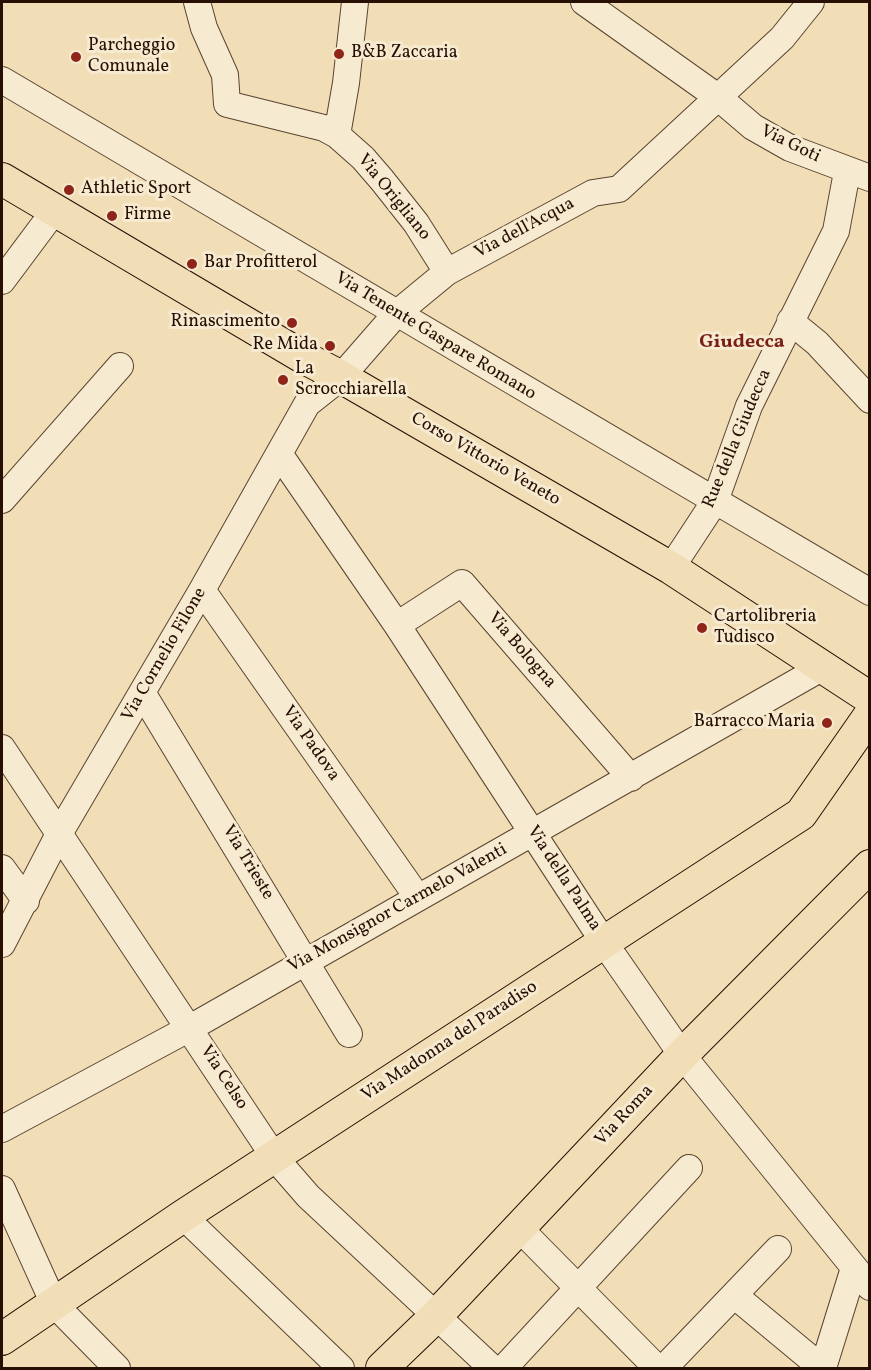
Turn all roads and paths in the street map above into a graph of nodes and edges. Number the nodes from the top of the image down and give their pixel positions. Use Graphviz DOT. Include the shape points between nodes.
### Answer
graph roads {
  1 [pos="197,2"];
  2 [pos="355,2"];
  3 [pos="584,2"];
  4 [pos="811,2"];
  5 [pos="2,80"];
  6 [pos="719,98"];
  7 [pos="337,135"];
  8 [pos="858,175"];
  9 [pos="2,179"];
  10 [pos="55,210"];
  11 [pos="447,272"];
  12 [pos="2,281"];
  13 [pos="396,314"];
  14 [pos="790,321"];
  15 [pos="120,366"];
  16 [pos="341,376"];
  17 [pos="870,400"];
  18 [pos="280,455"];
  19 [pos="7,484"];
  20 [pos="715,501"];
  21 [pos="671,568"];
  22 [pos="202,590"];
  23 [pos="870,592"];
  24 [pos="397,625"];
  25 [pos="823,668"];
  26 [pos="143,694"];
  27 [pos="870,698"];
  28 [pos="870,716"];
  29 [pos="2,748"];
  30 [pos="631,778"];
  31 [pos="59,834"];
  32 [pos="534,834"];
  33 [pos="870,866"];
  34 [pos="2,868"];
  35 [pos="418,898"];
  36 [pos="26,901"];
  37 [pos="603,941"];
  38 [pos="2,944"];
  39 [pos="306,961"];
  40 [pos="190,1028"];
  41 [pos="348,1034"];
  42 [pos="682,1055"];
  43 [pos="2,1129"];
  44 [pos="275,1158"];
  45 [pos="689,1168"];
  46 [pos="2,1189"];
  47 [pos="183,1216"];
  48 [pos="519,1228"];
  49 [pos="778,1249"];
  50 [pos="862,1277"];
  51 [pos="578,1288"];
  52 [pos="734,1295"];
  53 [pos="54,1304"];
  54 [pos="436,1316"];
  55 [pos="2,1339"];
  56 [pos="117,1368"];
  57 [pos="341,1368"];
  58 [pos="382,1368"];
  59 [pos="492,1368"];
  60 [pos="504,1368"];
  61 [pos="657,1368"];
  62 [pos="664,1368"];
  63 [pos="823,1368"];
  1 -- 7 [label="street, Via Origliano" via="225,75 227,104 324,128"];
  2 -- 7 [label="street"];
  3 -- 6 [label="street, Via Goti"];
  4 -- 6 [label="street, Via dell'Acqua" via="782,38"];
  5 -- 13 [label="street, Via Tenente Gaspare Romano"];
  6 -- 8 [label="street, Via Goti" via="753,127 790,148"];
  6 -- 11 [label="street, Via dell'Acqua" via="620,189 593,192"];
  7 -- 11 [label="street, Via Origliano" via="389,188"];
  8 -- 14 [label="street, Rue della Giudecca" via="836,231"];
  9 -- 10 [label="main road, Corso Vittorio Veneto"];
  10 -- 12 [label="street"];
  10 -- 16 [label="main road, Corso Vittorio Veneto"];
  11 -- 13 [label="street, Via dell'Acqua"];
  13 -- 16 [label="street, Via dell'Acqua"];
  13 -- 20 [label="street, Via Tenente Gaspare Romano"];
  14 -- 17 [label="street" via="817,343"];
  14 -- 20 [label="street, Rue della Giudecca" via="749,406"];
  15 -- 19 [label="street"];
  16 -- 18 [label="street, Via Cornelio Filone" via="306,404"];
  16 -- 21 [label="main road, Corso Vittorio Veneto"];
  18 -- 22 [label="street, Via Cornelio Filone"];
  18 -- 24 [label="street, Via della Palma"];
  20 -- 21 [label="street, Rue della Giudecca"];
  20 -- 23 [label="street, Via Tenente Gaspare Romano"];
  21 -- 25 [label="main road, Corso Vittorio Veneto"];
  22 -- 26 [label="street, Via Cornelio Filone"];
  22 -- 35 [label="street, Via Padova"];
  24 -- 30 [label="street, Via Bologna" via="462,583"];
  24 -- 32 [label="street, Via della Palma"];
  25 -- 27 [label="main road, Corso Vittorio Veneto"];
  25 -- 30 [label="street, Via Monsignor Carmelo Valenti"];
  26 -- 31 [label="street, Via Cornelio Filone"];
  26 -- 39 [label="street, Via Trieste"];
  28 -- 37 [label="main road, Via Madonna del Paradiso" via="801,814"];
  29 -- 31 [label="street, Via Celso"];
  30 -- 32 [label="street, Via Monsignor Carmelo Valenti"];
  31 -- 36 [label="street, Via Cornelio Filone"];
  31 -- 40 [label="street, Via Celso"];
  32 -- 35 [label="street, Via Monsignor Carmelo Valenti"];
  32 -- 37 [label="street, Via della Palma"];
  33 -- 42 [label="main road, Via Roma"];
  34 -- 36 [label="street"];
  35 -- 39 [label="street, Via Monsignor Carmelo Valenti"];
  36 -- 38 [label="street, Via Cornelio Filone"];
  37 -- 42 [label="street, Via della Palma"];
  37 -- 44 [label="main road, Via Madonna del Paradiso"];
  39 -- 40 [label="street, Via Monsignor Carmelo Valenti"];
  39 -- 41 [label="street, Via Trieste"];
  40 -- 43 [label="street, Via Monsignor Carmelo Valenti"];
  40 -- 44 [label="street, Via Celso"];
  42 -- 48 [label="main road, Via Roma"];
  42 -- 50 [label="street, Via della Palma"];
  44 -- 47 [label="main road, Via Madonna del Paradiso"];
  44 -- 54 [label="street, Via Celso" via="308,1196"];
  45 -- 51 [label="street"];
  46 -- 53 [label="street"];
  47 -- 53 [label="main road, Via Madonna del Paradiso"];
  47 -- 57 [label="street"];
  48 -- 51 [label="street"];
  48 -- 54 [label="main road, Via Roma"];
  49 -- 52 [label="street"];
  50 -- 63 [label="street"];
  51 -- 60 [label="street"];
  51 -- 61 [label="street"];
  52 -- 62 [label="street"];
  52 -- 63 [label="street"];
  53 -- 55 [label="main road, Via Madonna del Paradiso"];
  53 -- 56 [label="street"];
  54 -- 58 [label="main road, Via Roma"];
  54 -- 59 [label="street, Via Celso"];
}
